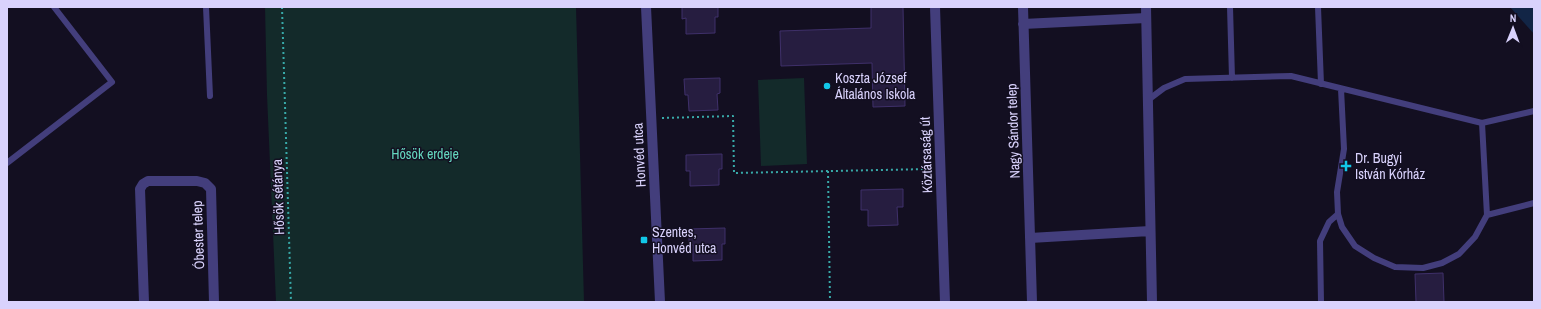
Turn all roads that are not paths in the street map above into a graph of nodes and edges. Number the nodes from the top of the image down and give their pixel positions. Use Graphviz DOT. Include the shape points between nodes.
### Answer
graph roads {
  1 [pos="54,7"];
  2 [pos="206,7"];
  3 [pos="646,7"];
  4 [pos="935,7"];
  5 [pos="1023,7"];
  6 [pos="1146,7"];
  7 [pos="1230,7"];
  8 [pos="1318,7"];
  9 [pos="1146,18"];
  10 [pos="1023,24"];
  11 [pos="1232,78"];
  12 [pos="1321,84"];
  13 [pos="1341,89"];
  14 [pos="210,96"];
  15 [pos="1148,100"];
  16 [pos="1534,111"];
  17 [pos="1482,123"];
  18 [pos="7,163"];
  19 [pos="1534,204"];
  20 [pos="1338,214"];
  21 [pos="1487,215"];
  22 [pos="1150,231"];
  23 [pos="1030,238"];
  24 [pos="144,302"];
  25 [pos="214,302"];
  26 [pos="660,302"];
  27 [pos="945,302"];
  28 [pos="1032,302"];
  29 [pos="1152,302"];
  30 [pos="1321,302"];
  1 -- 18 [label="lane" via="112,82"];
  2 -- 14 [label="lane"];
  3 -- 26 [label="street, Honvéd utca"];
  4 -- 27 [label="street, Köztársaság út"];
  5 -- 10 [label="street, Nagy Sándor telep"];
  6 -- 9 [label="street"];
  7 -- 11 [label="lane"];
  8 -- 12 [label="lane"];
  9 -- 10 [label="street"];
  9 -- 15 [label="street"];
  10 -- 23 [label="street, Nagy Sándor telep"];
  11 -- 12 [label="lane" via="1291,76"];
  11 -- 15 [label="lane" via="1186,79 1164,88"];
  12 -- 13 [label="lane"];
  13 -- 17 [label="lane"];
  13 -- 20 [label="lane" via="1344,149 1337,192"];
  15 -- 22 [label="street"];
  16 -- 17 [label="lane"];
  17 -- 21 [label="lane"];
  19 -- 21 [label="lane"];
  20 -- 21 [label="lane" via="1342,227 1355,246 1395,267 1423,268 1442,263 1459,254 1474,237"];
  20 -- 30 [label="lane" via="1329,222 1320,241"];
  22 -- 23 [label="street"];
  22 -- 29 [label="street"];
  23 -- 28 [label="street, Nagy Sándor telep"];
  24 -- 25 [label="street, Óbester telep" via="140,189 148,181 198,181 206,183 211,189"];
}
